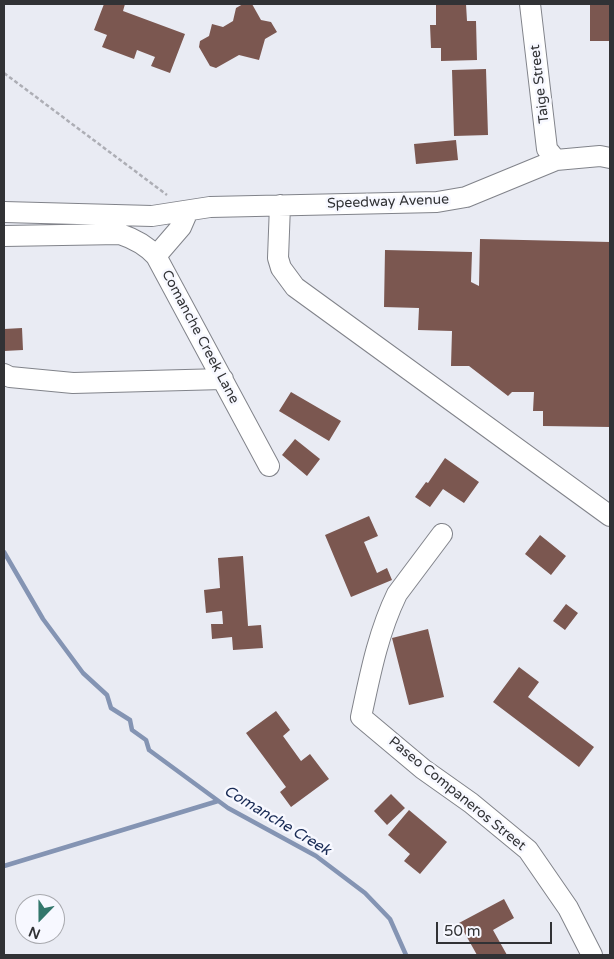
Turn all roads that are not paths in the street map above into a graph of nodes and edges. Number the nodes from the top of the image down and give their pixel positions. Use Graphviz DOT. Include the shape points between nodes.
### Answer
graph roads {
  1 [pos="530,4"];
  2 [pos="610,158"];
  3 [pos="556,160"];
  4 [pos="280,206"];
  5 [pos="188,211"];
  6 [pos="4,212"];
  7 [pos="4,236"];
  8 [pos="156,256"];
  9 [pos="4,374"];
  10 [pos="222,379"];
  11 [pos="270,466"];
  12 [pos="610,516"];
  13 [pos="442,534"];
  14 [pos="592,955"];
  1 -- 3 [label="street, Taige Street" via="547,149"];
  2 -- 3 [label="street, Speedway Avenue"];
  3 -- 4 [label="street, Speedway Avenue" via="466,197 437,202"];
  4 -- 5 [label="street, Speedway Avenue" via="210,207"];
  4 -- 12 [label="street" via="278,258 295,287"];
  5 -- 6 [label="street, Speedway Avenue" via="152,216"];
  5 -- 8 [label="street, Comanche Creek Lane" via="180,227"];
  7 -- 8 [label="street" via="120,234 147,246"];
  8 -- 10 [label="street, Comanche Creek Lane"];
  9 -- 10 [label="street" via="73,383"];
  10 -- 11 [label="street, Comanche Creek Lane"];
  13 -- 14 [label="street, Paseo Companeros Street" via="393,603 372,664 361,717 528,850 568,908"];
}
